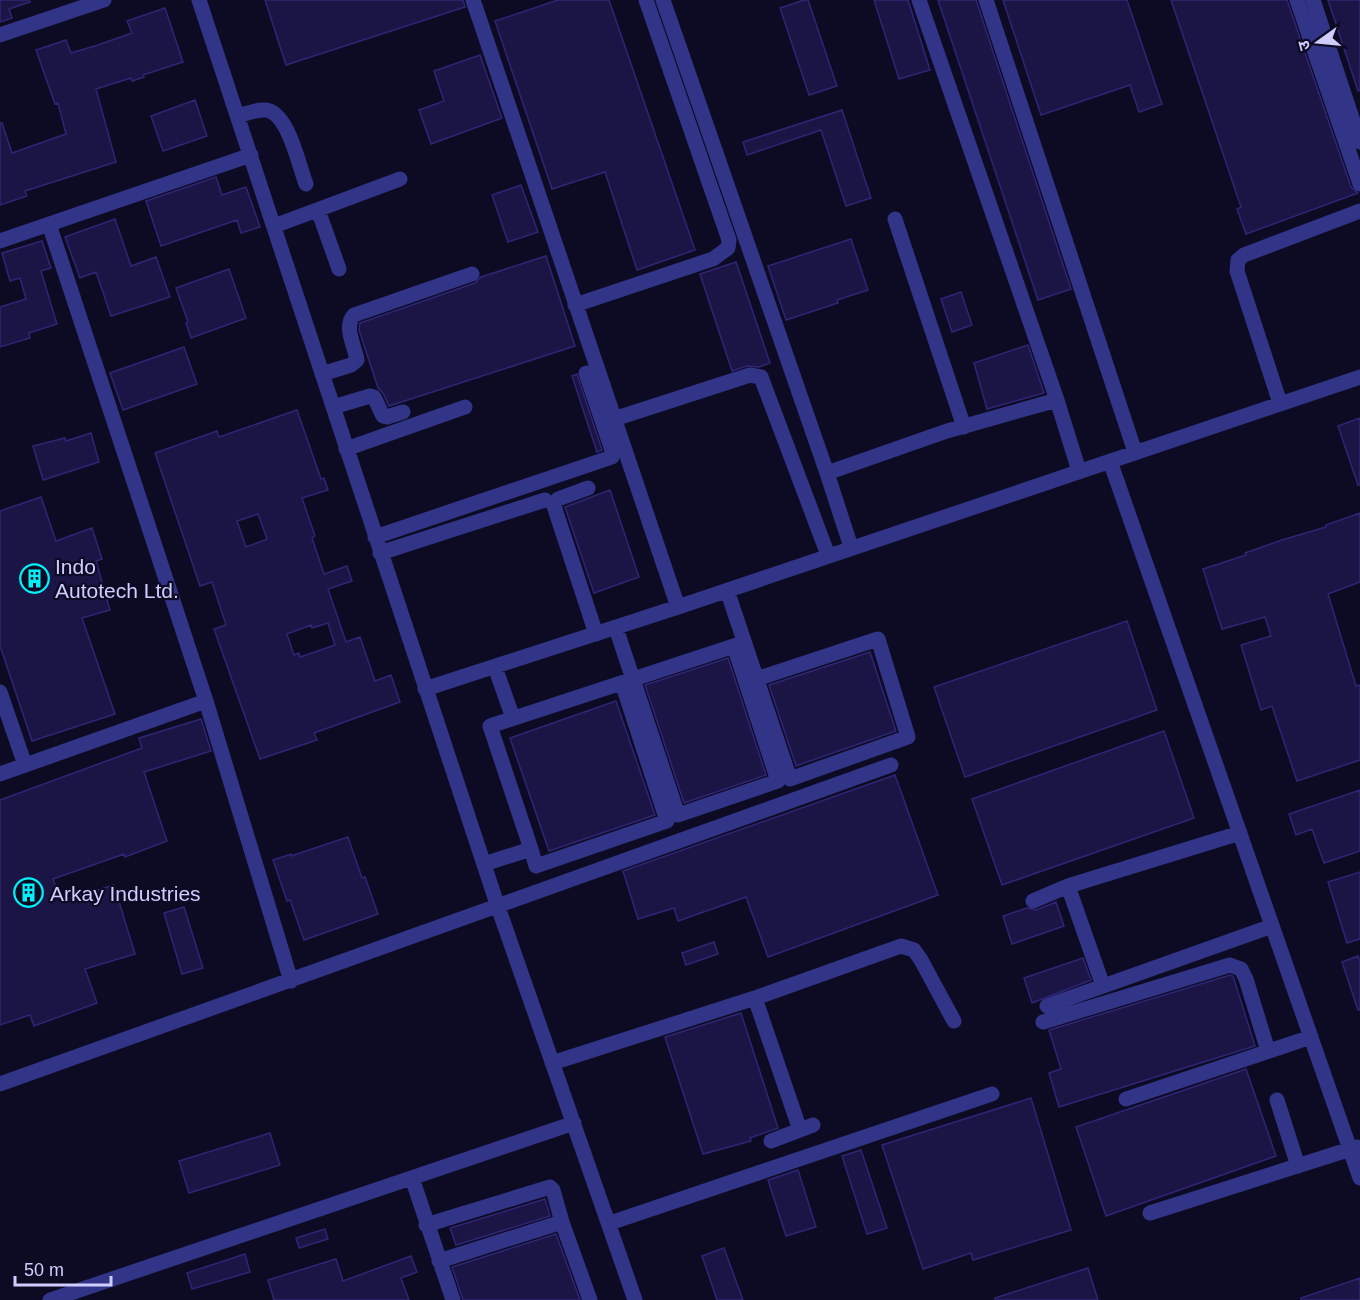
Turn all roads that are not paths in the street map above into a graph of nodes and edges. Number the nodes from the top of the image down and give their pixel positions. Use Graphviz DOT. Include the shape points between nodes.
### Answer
graph roads {
  1 [pos="104,0"];
  2 [pos="199,0"];
  3 [pos="473,0"];
  4 [pos="646,0"];
  5 [pos="663,0"];
  6 [pos="919,0"];
  7 [pos="986,0"];
  8 [pos="1297,0"];
  9 [pos="1313,0"];
  10 [pos="0,35"];
  11 [pos="238,116"];
  12 [pos="1360,142"];
  13 [pos="251,155"];
  14 [pos="400,179"];
  15 [pos="306,184"];
  16 [pos="1360,184"];
  17 [pos="318,210"];
  18 [pos="1360,211"];
  19 [pos="894,219"];
  20 [pos="50,224"];
  21 [pos="274,226"];
  22 [pos="0,241"];
  23 [pos="339,269"];
  24 [pos="472,274"];
  25 [pos="575,305"];
  26 [pos="586,373"];
  27 [pos="322,374"];
  28 [pos="1360,376"];
  29 [pos="1057,400"];
  30 [pos="1280,403"];
  31 [pos="333,407"];
  32 [pos="465,407"];
  33 [pos="403,412"];
  34 [pos="614,419"];
  35 [pos="964,427"];
  36 [pos="346,449"];
  37 [pos="1135,452"];
  38 [pos="1110,461"];
  39 [pos="1079,471"];
  40 [pos="827,473"];
  41 [pos="588,488"];
  42 [pos="545,500"];
  43 [pos="375,537"];
  44 [pos="851,547"];
  45 [pos="380,553"];
  46 [pos="828,555"];
  47 [pos="727,590"];
  48 [pos="678,607"];
  49 [pos="616,628"];
  50 [pos="596,634"];
  51 [pos="739,644"];
  52 [pos="495,667"];
  53 [pos="756,679"];
  54 [pos="627,681"];
  55 [pos="425,689"];
  56 [pos="0,692"];
  57 [pos="206,701"];
  58 [pos="513,718"];
  59 [pos="25,765"];
  60 [pos="891,765"];
  61 [pos="0,774"];
  62 [pos="1240,833"];
  63 [pos="531,849"];
  64 [pos="484,864"];
  65 [pos="1068,886"];
  66 [pos="1034,901"];
  67 [pos="497,904"];
  68 [pos="1272,926"];
  69 [pos="291,981"];
  70 [pos="1103,986"];
  71 [pos="755,998"];
  72 [pos="1047,1006"];
  73 [pos="954,1021"];
  74 [pos="1043,1022"];
  75 [pos="1311,1037"];
  76 [pos="1268,1051"];
  77 [pos="552,1063"];
  78 [pos="0,1084"];
  79 [pos="992,1094"];
  80 [pos="1126,1099"];
  81 [pos="1277,1100"];
  82 [pos="574,1123"];
  83 [pos="771,1140"];
  84 [pos="1355,1147"];
  85 [pos="1298,1166"];
  86 [pos="412,1178"];
  87 [pos="1360,1178"];
  88 [pos="1150,1213"];
  89 [pos="562,1222"];
  90 [pos="610,1223"];
  91 [pos="426,1225"];
  92 [pos="439,1261"];
  93 [pos="50,1300"];
  94 [pos="453,1300"];
  95 [pos="590,1300"];
  96 [pos="636,1300"];
  1 -- 10 [label="street"];
  2 -- 11 [label="street"];
  3 -- 25 [label="street"];
  4 -- 25 [label="street" via="729,240 728,248 713,259"];
  5 -- 40 [label="street"];
  6 -- 29 [label="street"];
  7 -- 37 [label="street"];
  8 -- 16 [label="street"];
  9 -- 12 [label="street"];
  11 -- 13 [label="street"];
  11 -- 15 [label="street" via="268,110 278,116"];
  13 -- 20 [label="street"];
  13 -- 21 [label="street"];
  14 -- 17 [label="street"];
  17 -- 21 [label="street"];
  17 -- 23 [label="street"];
  18 -- 30 [label="street" via="1238,260 1237,271"];
  19 -- 35 [label="street"];
  20 -- 22 [label="street"];
  20 -- 57 [label="street"];
  21 -- 27 [label="street"];
  24 -- 27 [label="street" via="354,315 349,327 357,360 351,366"];
  25 -- 34 [label="street"];
  26 -- 43 [label="street" via="612,457"];
  27 -- 31 [label="street"];
  28 -- 30 [label="street"];
  29 -- 35 [label="street"];
  29 -- 39 [label="street"];
  30 -- 37 [label="street"];
  31 -- 33 [label="street" via="370,396 383,416"];
  31 -- 36 [label="street"];
  32 -- 36 [label="street"];
  34 -- 46 [label="street" via="750,375 761,377"];
  34 -- 48 [label="street"];
  35 -- 40 [label="street"];
  36 -- 43 [label="street"];
  37 -- 38 [label="street"];
  38 -- 39 [label="street"];
  38 -- 62 [label="street"];
  39 -- 44 [label="street"];
  40 -- 44 [label="street"];
  41 -- 50 [label="street" via="558,499 554,507"];
  42 -- 45 [label="street"];
  43 -- 45 [label="street"];
  44 -- 46 [label="street"];
  45 -- 55 [label="street"];
  46 -- 47 [label="street"];
  47 -- 48 [label="street"];
  47 -- 51 [label="street"];
  48 -- 49 [label="street"];
  49 -- 50 [label="street"];
  49 -- 54 [label="street"];
  50 -- 52 [label="street"];
  51 -- 53 [label="street"];
  51 -- 54 [label="street"];
  51 -- 54 [label="street" via="778,781 678,815"];
  52 -- 55 [label="street"];
  52 -- 58 [label="street"];
  53 -- 53 [label="street" via="790,779 908,737 878,639"];
  54 -- 58 [label="street"];
  54 -- 63 [label="street" via="667,820 536,866"];
  55 -- 64 [label="street"];
  56 -- 59 [label="street"];
  57 -- 59 [label="street"];
  57 -- 69 [label="street"];
  58 -- 63 [label="street" via="490,726"];
  59 -- 61 [label="street"];
  60 -- 67 [label="street"];
  62 -- 65 [label="street"];
  62 -- 68 [label="street"];
  63 -- 64 [label="street"];
  64 -- 67 [label="street"];
  65 -- 66 [label="street"];
  65 -- 70 [label="street"];
  67 -- 69 [label="street"];
  67 -- 77 [label="street"];
  68 -- 70 [label="street"];
  68 -- 75 [label="street"];
  69 -- 78 [label="street"];
  70 -- 72 [label="street"];
  71 -- 73 [label="street" via="897,947 907,947 914,950 932,976"];
  71 -- 77 [label="street"];
  71 -- 83 [label="street" via="806,1128"];
  74 -- 76 [label="street" via="1230,965 1241,969 1246,980"];
  75 -- 76 [label="street"];
  75 -- 84 [label="street"];
  76 -- 80 [label="street"];
  77 -- 82 [label="street"];
  79 -- 90 [label="street"];
  81 -- 85 [label="street"];
  82 -- 86 [label="street"];
  82 -- 90 [label="street"];
  84 -- 85 [label="street"];
  84 -- 87 [label="street"];
  85 -- 88 [label="street"];
  86 -- 91 [label="street"];
  86 -- 93 [label="street"];
  89 -- 91 [label="street" via="550,1187"];
  89 -- 92 [label="street"];
  89 -- 95 [label="street"];
  90 -- 96 [label="street"];
  91 -- 92 [label="street"];
  92 -- 94 [label="street"];
}
